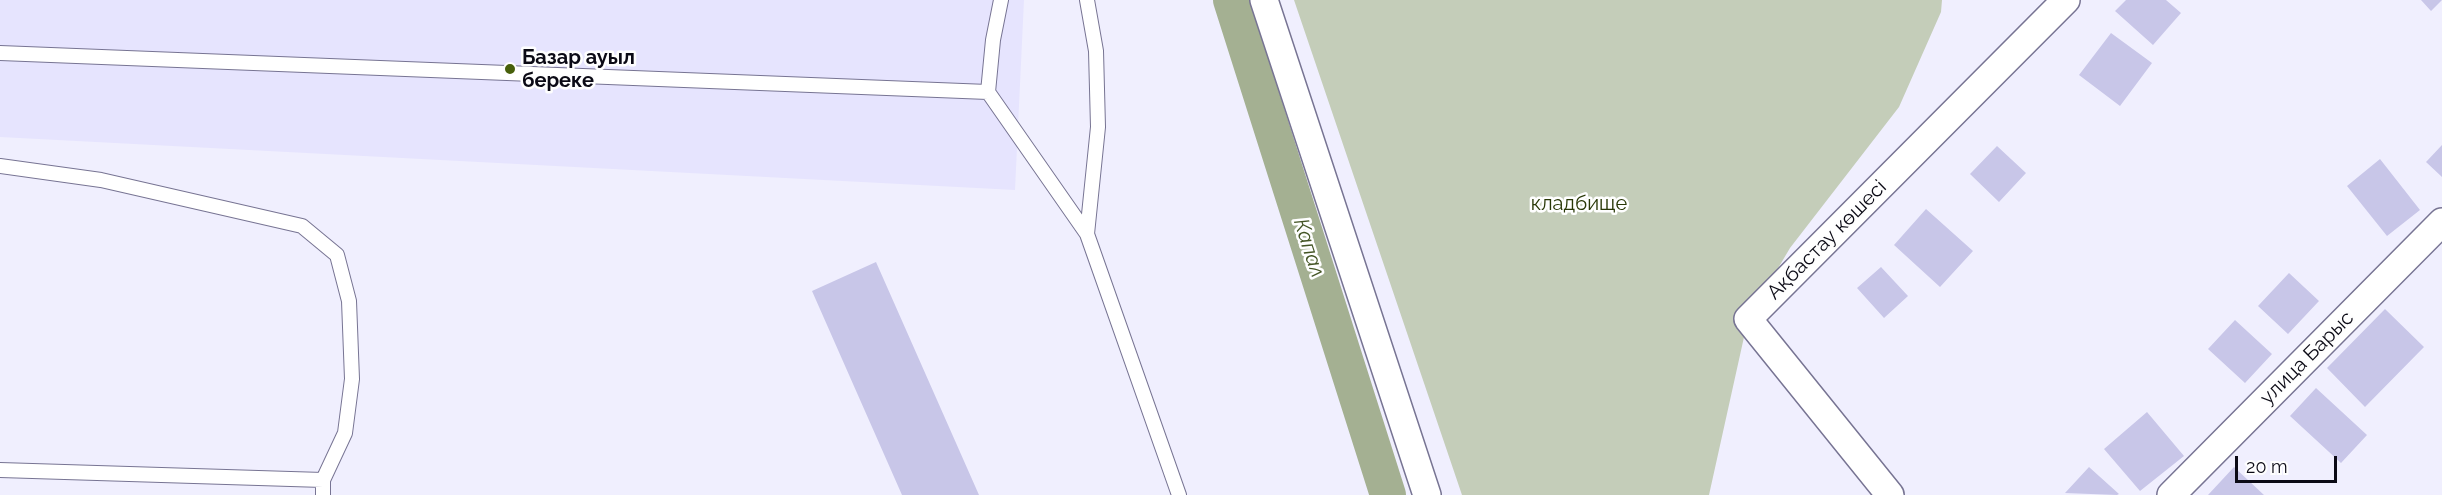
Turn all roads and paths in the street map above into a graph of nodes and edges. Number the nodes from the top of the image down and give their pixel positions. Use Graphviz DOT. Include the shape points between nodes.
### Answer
graph roads {
  1 [pos="1001,0"];
  2 [pos="1087,0"];
  3 [pos="1264,0"];
  4 [pos="2066,0"];
  5 [pos="0,53"];
  6 [pos="988,92"];
  7 [pos="0,166"];
  8 [pos="2442,222"];
  9 [pos="1087,234"];
  10 [pos="0,470"];
  11 [pos="323,480"];
  12 [pos="323,495"];
  13 [pos="1179,495"];
  14 [pos="1427,495"];
  15 [pos="1890,495"];
  16 [pos="2171,495"];
  1 -- 6 [label="lane"];
  2 -- 9 [label="lane" via="1096,51 1098,127"];
  3 -- 14 [label="street"];
  4 -- 15 [label="street, Ақбастау көшесі" via="1748,319"];
  5 -- 6 [label="lane"];
  6 -- 9 [label="lane"];
  7 -- 11 [label="lane" via="101,180 302,226 337,255 349,301 352,379 345,433"];
  8 -- 16 [label="street, улица Барыс"];
  9 -- 13 [label="lane"];
  10 -- 11 [label="lane"];
  11 -- 12 [label="lane"];
}
